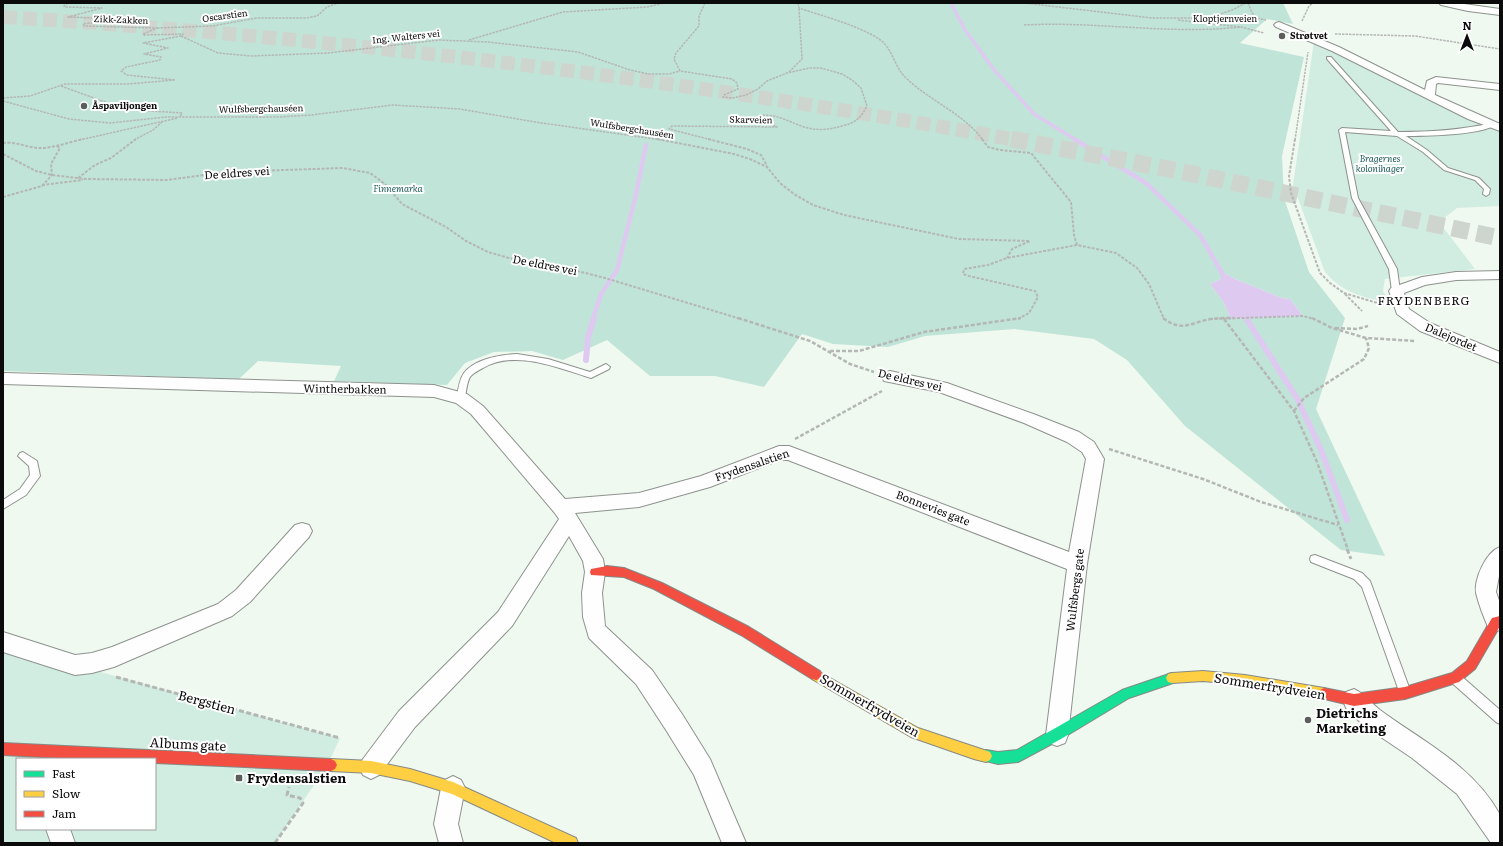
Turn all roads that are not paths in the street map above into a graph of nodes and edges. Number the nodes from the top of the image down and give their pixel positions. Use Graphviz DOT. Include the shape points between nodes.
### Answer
graph roads {
  1 [pos="1444,3"];
  2 [pos="1500,12"];
  3 [pos="1279,25"];
  4 [pos="1329,58"];
  5 [pos="1500,86"];
  6 [pos="1429,95"];
  7 [pos="1496,126"];
  8 [pos="1398,134"];
  9 [pos="1486,194"];
  10 [pos="1500,275"];
  11 [pos="1396,291"];
  12 [pos="1500,358"];
  13 [pos="606,367"];
  14 [pos="5,379"];
  15 [pos="897,379"];
  16 [pos="460,398"];
  17 [pos="1088,446"];
  18 [pos="789,453"];
  19 [pos="23,456"];
  20 [pos="3,505"];
  21 [pos="565,513"];
  22 [pos="302,531"];
  23 [pos="1500,555"];
  24 [pos="1315,559"];
  25 [pos="1077,564"];
  26 [pos="595,572"];
  27 [pos="1498,621"];
  28 [pos="3,642"];
  29 [pos="1454,678"];
  30 [pos="1405,693"];
  31 [pos="1354,700"];
  32 [pos="1500,718"];
  33 [pos="1057,735"];
  34 [pos="3,749"];
  35 [pos="40,755"];
  36 [pos="87,756"];
  37 [pos="139,758"];
  38 [pos="156,759"];
  39 [pos="371,767"];
  40 [pos="453,788"];
  41 [pos="58,830"];
  42 [pos="1500,835"];
  43 [pos="63,843"];
  44 [pos="451,843"];
  45 [pos="571,843"];
  46 [pos="734,843"];
  1 -- 2 [label="street"];
  3 -- 6 [label="street" via="1311,37"];
  4 -- 8 [label="lane"];
  5 -- 6 [label="street" via="1436,80 1431,82"];
  6 -- 7 [label="street"];
  7 -- 8 [label="lane" via="1444,133"];
  8 -- 9 [label="lane" via="1425,151 1446,169 1477,179 1487,189"];
  8 -- 11 [label="lane" via="1342,130 1355,198 1393,269"];
  10 -- 11 [label="street" via="1456,276 1428,280"];
  11 -- 12 [label="street, Dalejordet" via="1402,310 1425,328"];
  13 -- 16 [label="lane" via="591,375 542,360 497,358 480,365 466,376"];
  14 -- 16 [label="street, Wintherbakken" via="434,391"];
  15 -- 17 [label="street, De eldres vei" via="956,392 1073,437"];
  16 -- 21 [label="street, Wintherbakken" via="477,410"];
  17 -- 25 [label="street, Wulfsbergs gate" via="1095,459"];
  18 -- 21 [label="street, Frydensalstien" via="779,453 704,482 639,500"];
  18 -- 25 [label="street, Bonnevies gate"];
  19 -- 20 [label="lane" via="34,464 35,476 22,492"];
  21 -- 26 [label="street, Wintherbakken" via="593,559"];
  21 -- 39 [label="street" via="505,619 407,719"];
  22 -- 28 [label="street" via="243,596 226,610 114,657 75,665"];
  23 -- 27 [label="street" via="1490,570 1486,592"];
  24 -- 30 [label="lane" via="1358,576 1366,584"];
  25 -- 33 [label="street, Wulfsbergs gate"];
  26 -- 33 [label="street, Sommerfrydveien" via="624,573 658,586 745,631 915,733 974,753 998,758 1018,756"];
  26 -- 46 [label="street" via="592,593 596,631 644,677 674,722 702,767"];
  27 -- 29 [label="street, Sommerfrydveien" via="1471,665"];
  29 -- 30 [label="street, Sommerfrydveien"];
  29 -- 32 [label="lane"];
  30 -- 31 [label="street, Sommerfrydveien"];
  31 -- 33 [label="street, Sommerfrydveien" via="1245,680 1203,676 1170,678 1126,694"];
  31 -- 42 [label="street" via="1371,717 1420,750 1465,786"];
  34 -- 35 [label="street, Albums gate"];
  35 -- 36 [label="street, Albums gate"];
  36 -- 37 [label="street, Albums gate"];
  38 -- 39 [label="street, Albums gate"];
  39 -- 40 [label="street"];
  40 -- 44 [label="street" via="446,824"];
  40 -- 45 [label="street"];
  41 -- 43 [label="street"];
}
